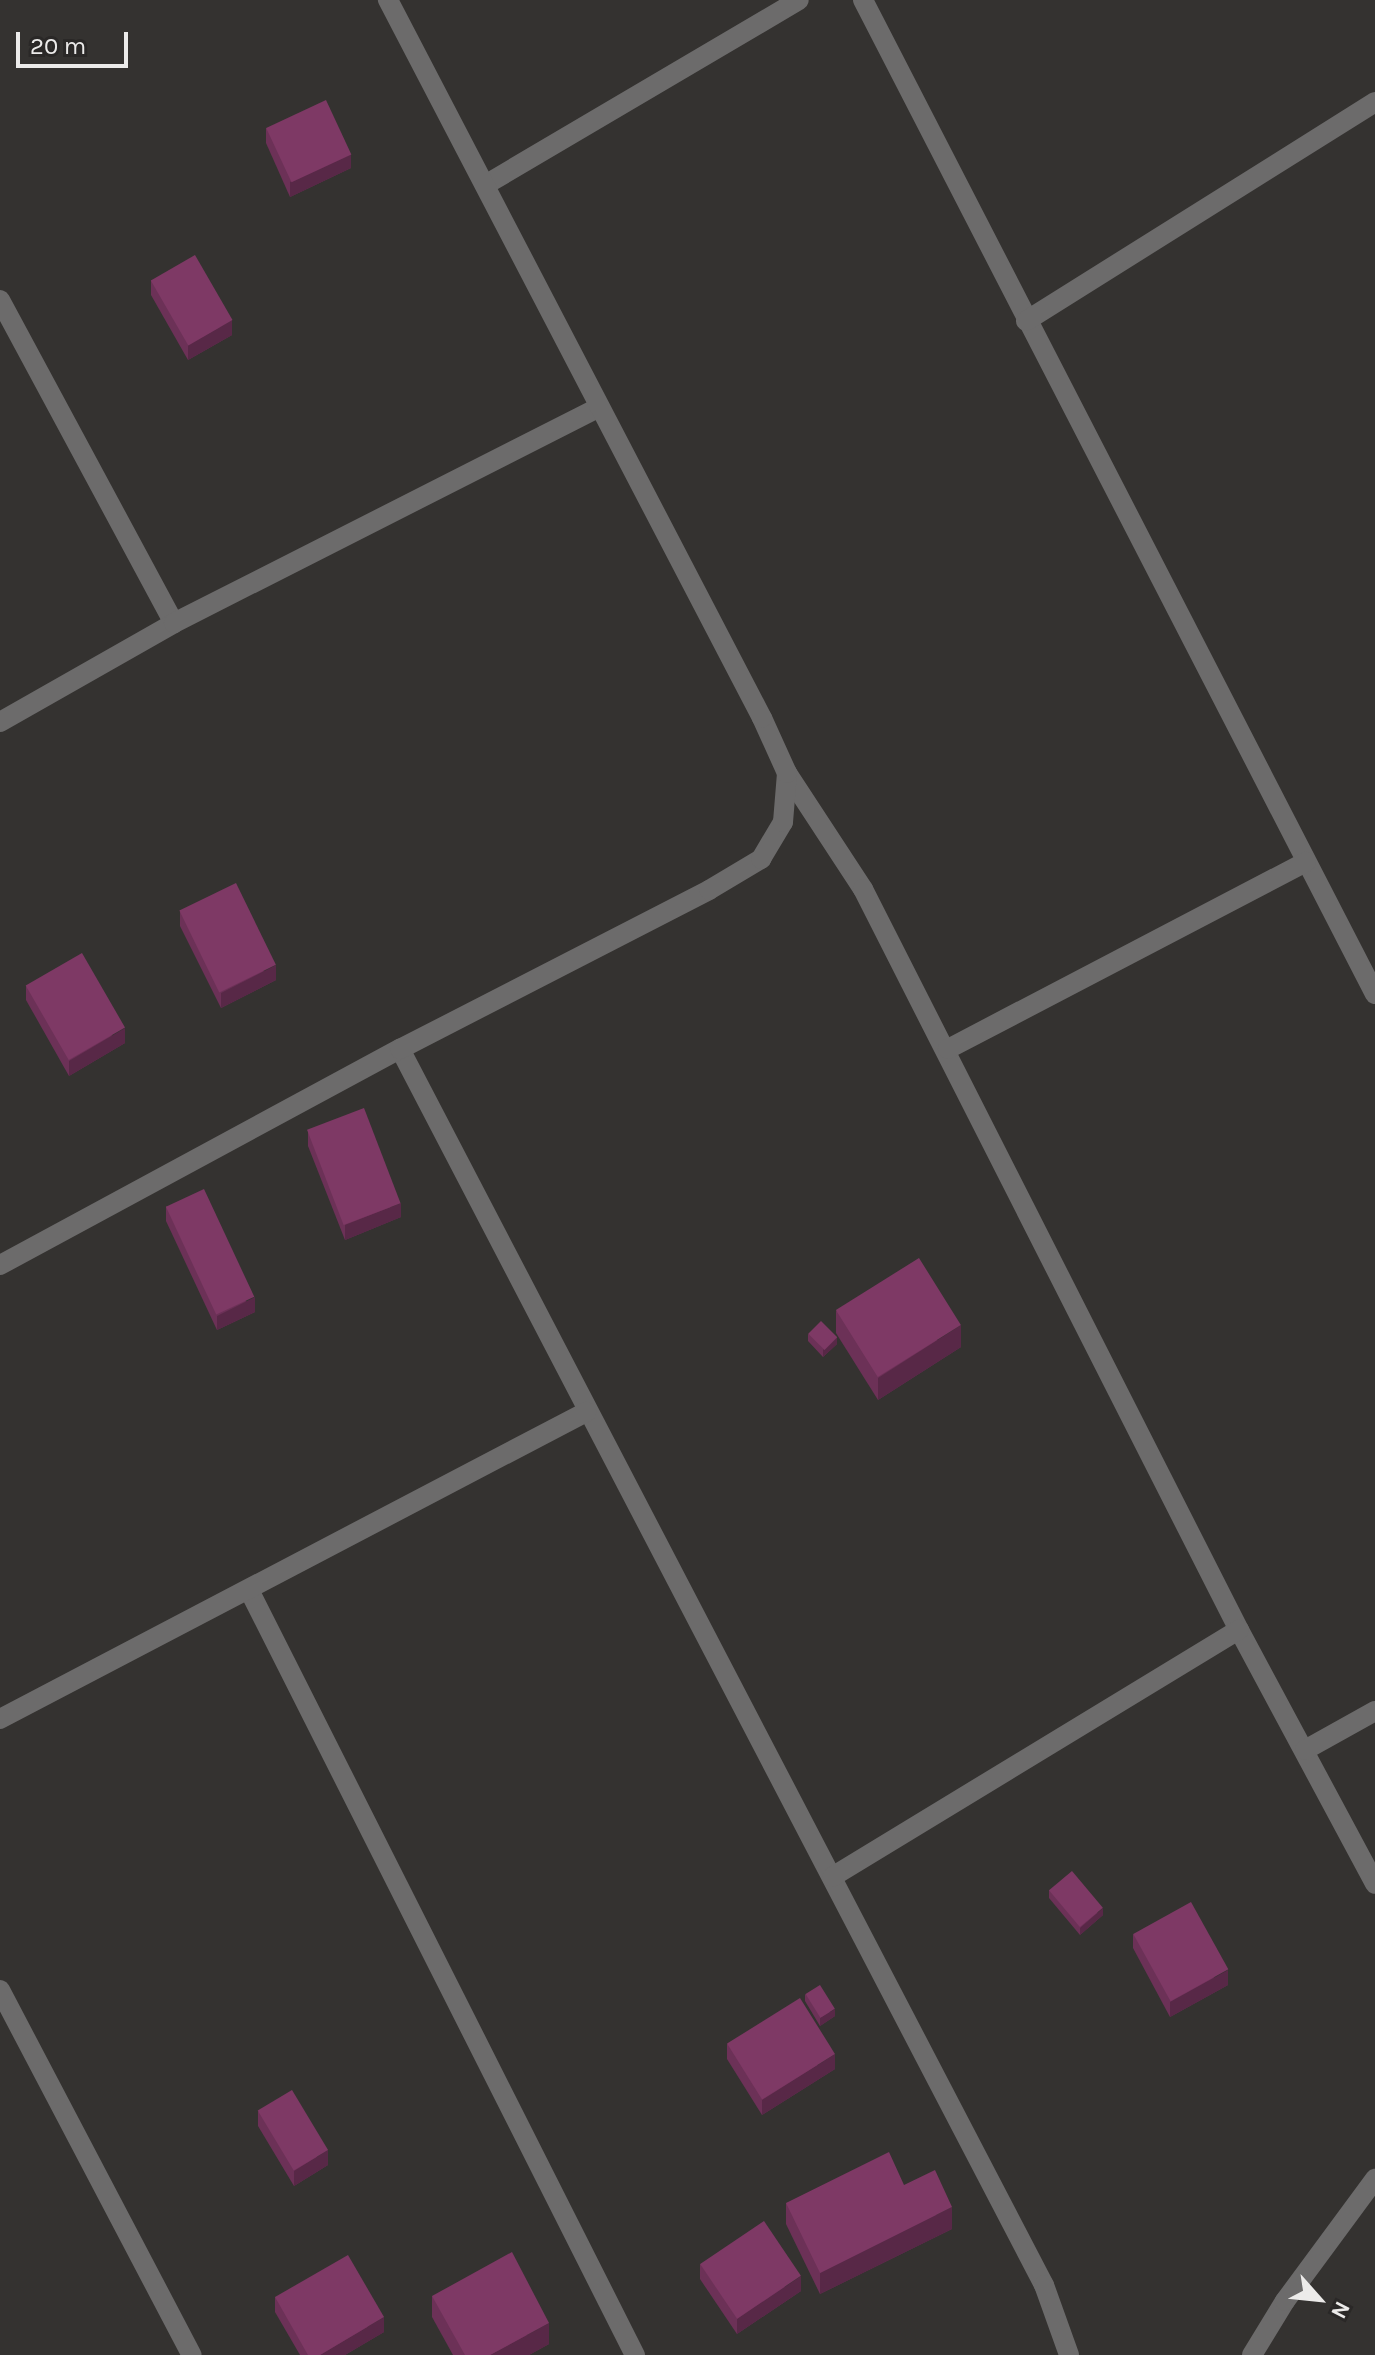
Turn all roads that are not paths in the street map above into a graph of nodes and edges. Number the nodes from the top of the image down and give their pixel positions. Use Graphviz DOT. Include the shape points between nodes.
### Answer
graph roads {
  1 [pos="388,0"];
  2 [pos="799,0"];
  3 [pos="863,0"];
  4 [pos="1375,102"];
  5 [pos="485,185"];
  6 [pos="0,300"];
  7 [pos="1026,321"];
  8 [pos="599,407"];
  9 [pos="174,623"];
  10 [pos="0,722"];
  11 [pos="787,773"];
  12 [pos="1306,862"];
  13 [pos="1375,994"];
  14 [pos="400,1049"];
  15 [pos="948,1049"];
  16 [pos="0,1265"];
  17 [pos="586,1412"];
  18 [pos="249,1590"];
  19 [pos="1239,1630"];
  20 [pos="1375,1711"];
  21 [pos="0,1719"];
  22 [pos="1305,1750"];
  23 [pos="832,1877"];
  24 [pos="1375,1884"];
  25 [pos="0,1990"];
  26 [pos="1375,2179"];
  27 [pos="192,2355"];
  28 [pos="635,2355"];
  29 [pos="1069,2355"];
  30 [pos="1252,2355"];
  1 -- 5 [label="street"];
  2 -- 5 [label="street"];
  3 -- 7 [label="street"];
  4 -- 7 [label="street"];
  5 -- 8 [label="street"];
  6 -- 9 [label="street"];
  7 -- 12 [label="street"];
  8 -- 9 [label="street"];
  8 -- 11 [label="street"];
  9 -- 10 [label="street"];
  11 -- 14 [label="street" via="783,822 761,859"];
  11 -- 15 [label="street" via="863,889"];
  12 -- 13 [label="street"];
  12 -- 15 [label="street"];
  14 -- 16 [label="street"];
  14 -- 17 [label="street"];
  15 -- 19 [label="street"];
  17 -- 18 [label="street"];
  17 -- 23 [label="street"];
  18 -- 21 [label="street"];
  18 -- 28 [label="street"];
  19 -- 22 [label="street"];
  19 -- 23 [label="street"];
  20 -- 22 [label="street"];
  22 -- 24 [label="street"];
  23 -- 29 [label="street" via="1044,2285"];
  25 -- 27 [label="street"];
  26 -- 30 [label="street"];
}
